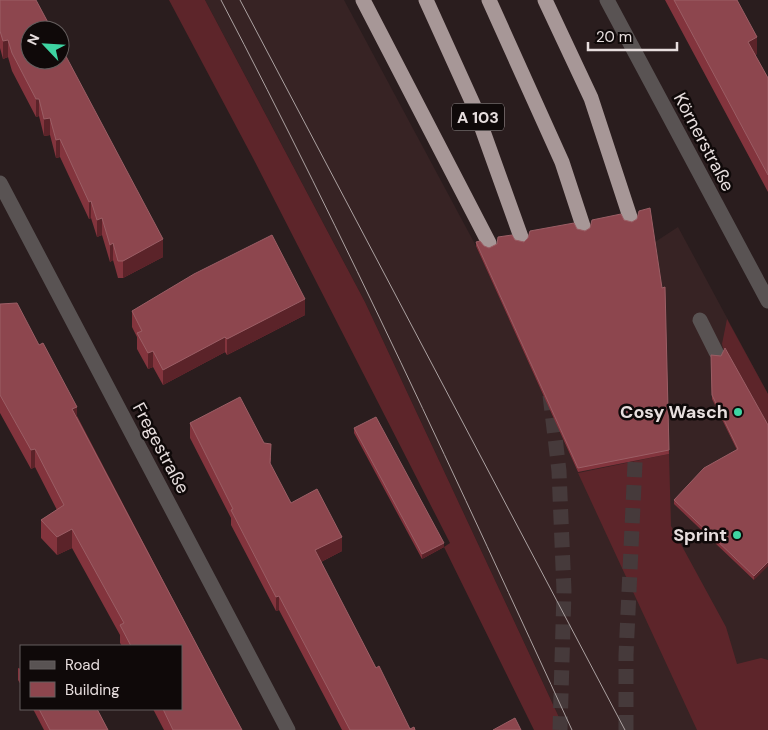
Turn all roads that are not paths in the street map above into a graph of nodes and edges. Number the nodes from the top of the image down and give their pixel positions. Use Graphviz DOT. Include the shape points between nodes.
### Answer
graph roads {
  1 [pos="363,0"];
  2 [pos="426,0"];
  3 [pos="490,0"];
  4 [pos="545,0"];
  5 [pos="607,0"];
  6 [pos="0,183"];
  7 [pos="630,217"];
  8 [pos="583,226"];
  9 [pos="521,238"];
  10 [pos="489,243"];
  11 [pos="768,301"];
  12 [pos="700,320"];
  13 [pos="716,352"];
  14 [pos="288,730"];
  1 -- 10 [label="highway"];
  2 -- 9 [label="highway, A 103" via="474,106"];
  3 -- 8 [label="highway" via="562,162"];
  4 -- 7 [label="highway" via="591,98"];
  5 -- 11 [label="street, Körnerstraße"];
  6 -- 14 [label="street, Fregestraße"];
  12 -- 13 [label="street"];
}
